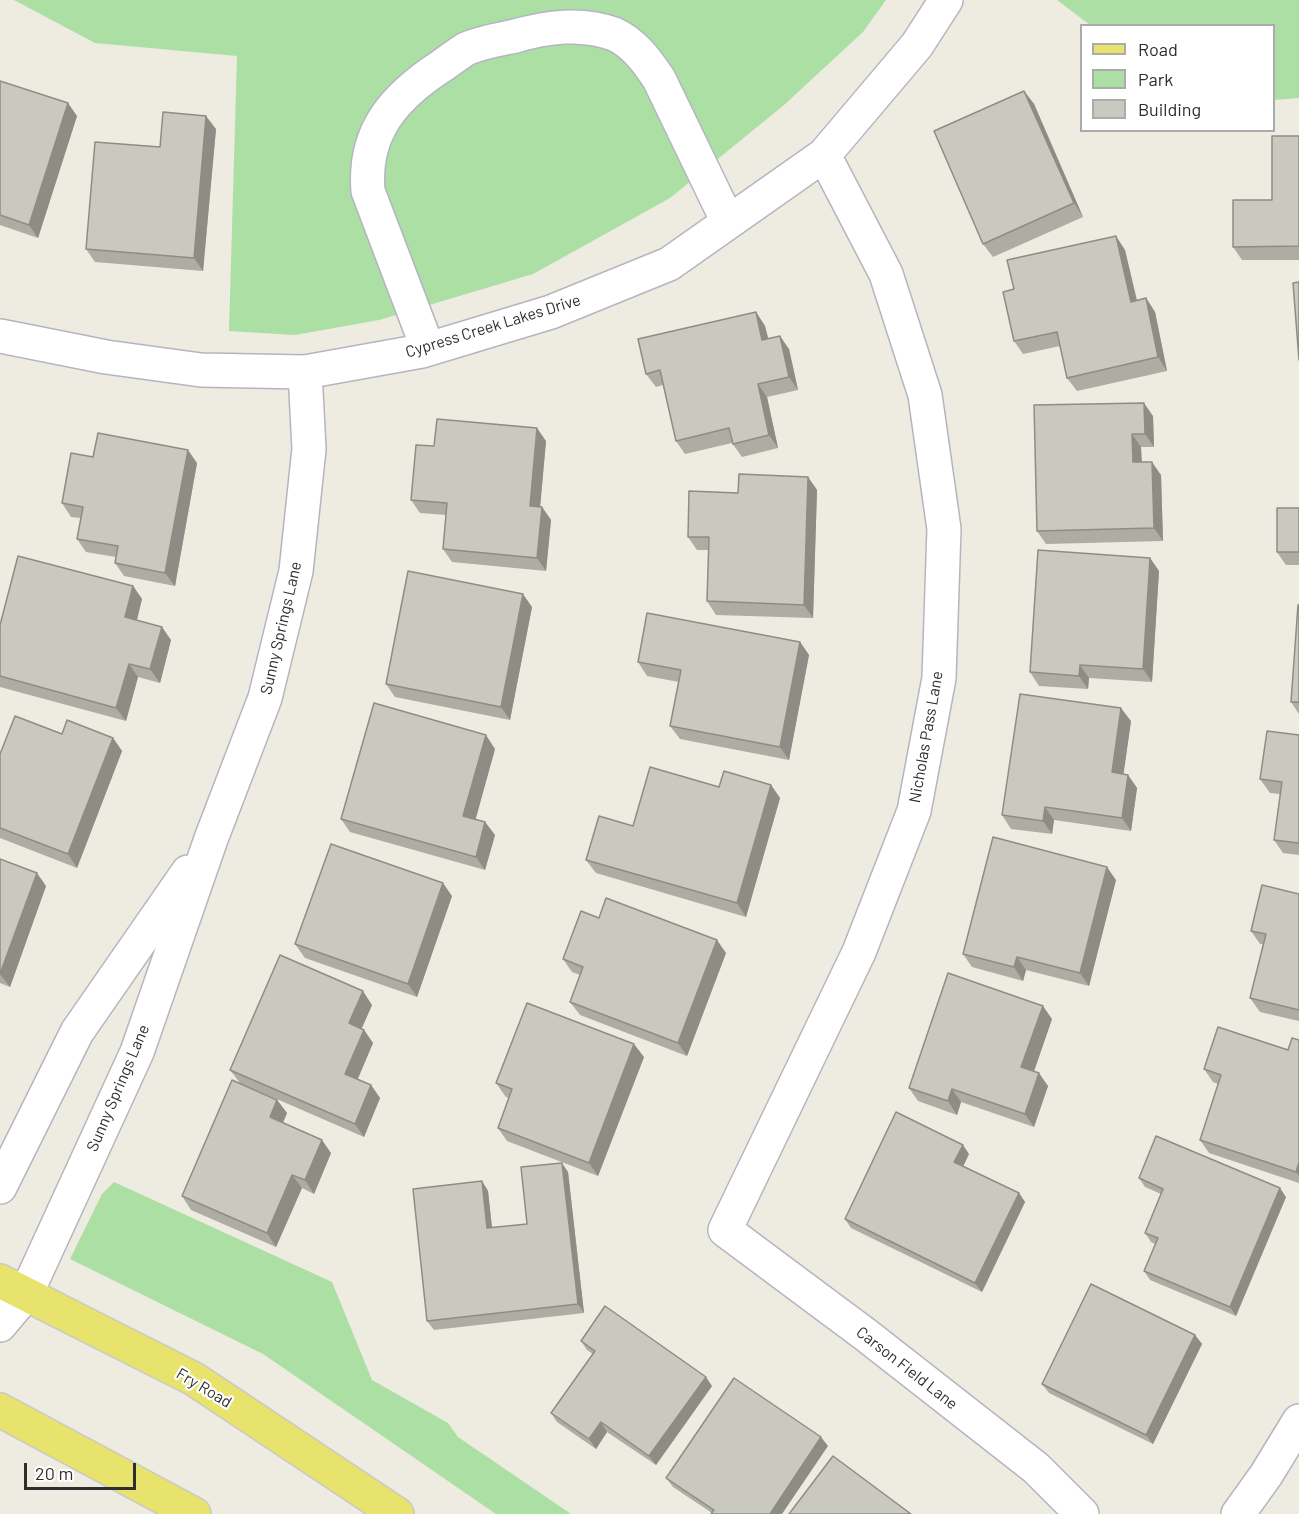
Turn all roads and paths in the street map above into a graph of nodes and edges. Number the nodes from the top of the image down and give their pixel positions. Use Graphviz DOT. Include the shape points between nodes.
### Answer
graph roads {
  1 [pos="946,0"];
  2 [pos="824,155"];
  3 [pos="728,222"];
  4 [pos="0,336"];
  5 [pos="428,349"];
  6 [pos="305,372"];
  7 [pos="211,839"];
  8 [pos="0,1187"];
  9 [pos="725,1230"];
  10 [pos="13,1288"];
  11 [pos="0,1324"];
  12 [pos="0,1410"];
  13 [pos="1299,1421"];
  14 [pos="194,1514"];
  15 [pos="397,1514"];
  16 [pos="1082,1514"];
  17 [pos="1238,1514"];
  1 -- 2 [label="street, Cypress Creek Lakes Drive" via="917,45"];
  2 -- 3 [label="street, Cypress Creek Lakes Drive"];
  2 -- 9 [label="street, Nicholas Pass Lane" via="886,274 925,395 944,529 939,678 914,811 859,952"];
  3 -- 5 [label="street, Cypress Creek Lakes Drive" via="669,264 551,312"];
  3 -- 5 [label="street" via="659,79 645,57 630,44 614,35 572,26 540,29 467,49 423,77 398,100 371,146 366,173 368,191"];
  4 -- 6 [label="street, Cypress Creek Lakes Drive" via="106,357 201,370"];
  5 -- 6 [label="street, Cypress Creek Lakes Drive"];
  6 -- 7 [label="street, Sunny Springs Lane" via="309,449 296,571 265,698"];
  7 -- 8 [label="street, Sunny Springs Lane" via="77,1032"];
  7 -- 10 [label="street, Sunny Springs Lane" via="137,1052"];
  9 -- 16 [label="street, Carson Field Lane" via="1036,1468"];
  10 -- 11 [label="street, Sunny Springs Lane"];
  10 -- 15 [label="main road, Fry Road" via="194,1379"];
  12 -- 14 [label="main road"];
  13 -- 17 [label="street"];
}
